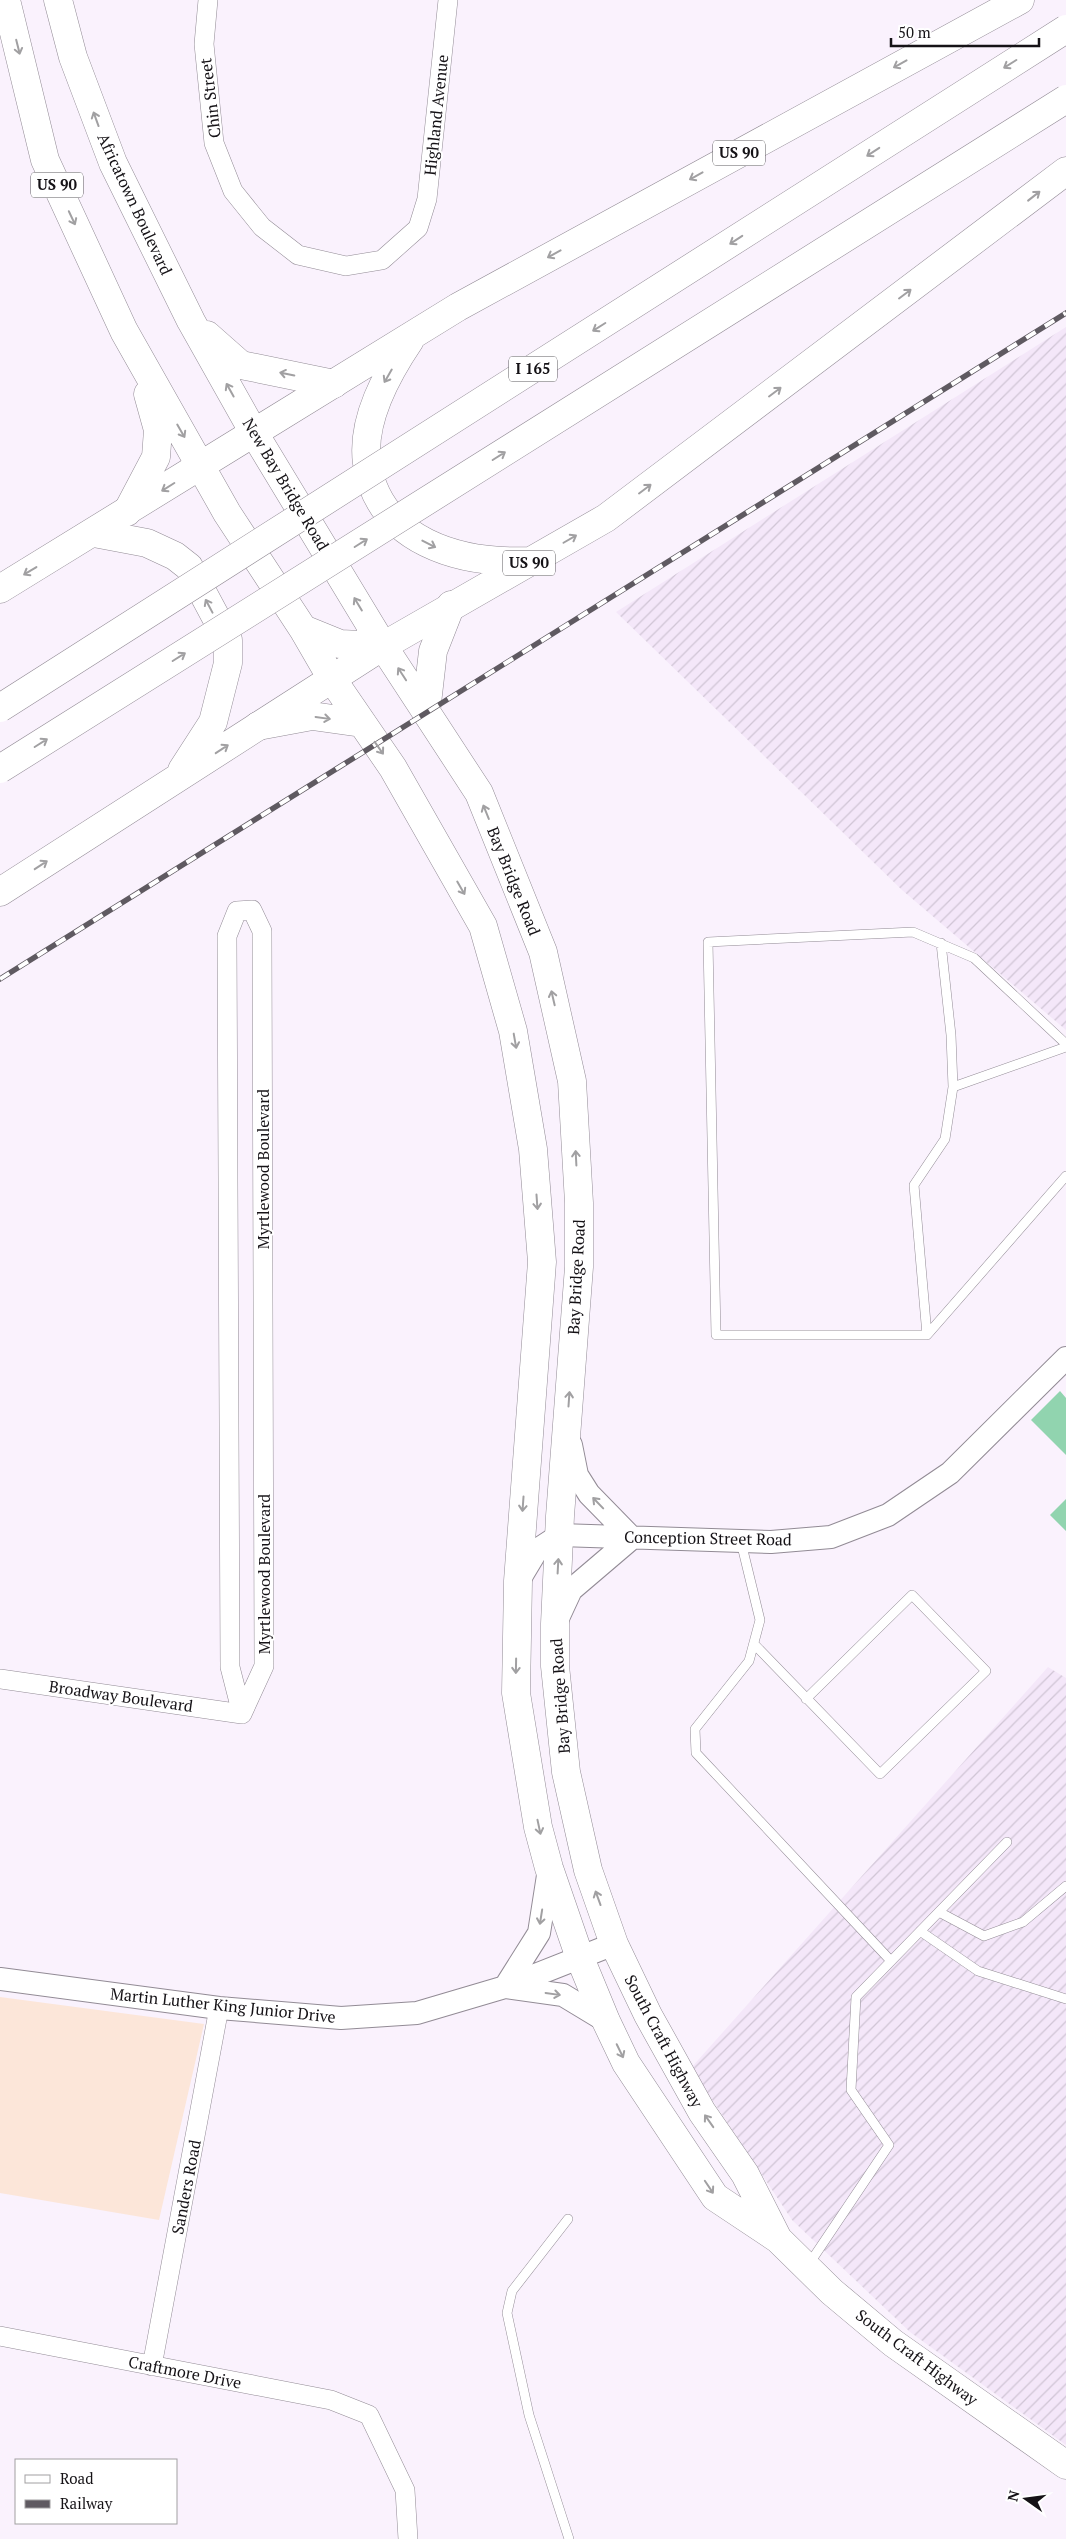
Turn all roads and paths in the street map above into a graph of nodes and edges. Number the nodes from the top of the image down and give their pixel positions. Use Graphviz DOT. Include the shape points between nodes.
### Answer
graph roads {
  1 [pos="6,0"];
  2 [pos="58,0"];
  3 [pos="208,0"];
  4 [pos="448,0"];
  5 [pos="1020,0"];
  6 [pos="1066,29"];
  7 [pos="1066,99"];
  8 [pos="1066,171"];
  9 [pos="418,228"];
  10 [pos="191,321"];
  11 [pos="414,335"];
  12 [pos="139,358"];
  13 [pos="334,384"];
  14 [pos="254,433"];
  15 [pos="201,466"];
  16 [pos="127,512"];
  17 [pos="94,533"];
  18 [pos="533,561"];
  19 [pos="0,589"];
  20 [pos="451,606"];
  21 [pos="303,629"];
  22 [pos="383,646"];
  23 [pos="332,679"];
  24 [pos="0,708"];
  25 [pos="426,712"];
  26 [pos="362,723"];
  27 [pos="258,726"];
  28 [pos="0,769"];
  29 [pos="178,778"];
  30 [pos="0,892"];
  31 [pos="941,943"];
  32 [pos="1066,1046"];
  33 [pos="953,1087"];
  34 [pos="1066,1176"];
  35 [pos="538,1312"];
  36 [pos="927,1335"];
  37 [pos="1066,1358"];
  38 [pos="568,1427"];
  39 [pos="560,1535"];
  40 [pos="632,1538"];
  41 [pos="741,1542"];
  42 [pos="518,1581"];
  43 [pos="555,1624"];
  44 [pos="754,1644"];
  45 [pos="0,1679"];
  46 [pos="806,1699"];
  47 [pos="242,1714"];
  48 [pos="1007,1842"];
  49 [pos="549,1868"];
  50 [pos="1066,1886"];
  51 [pos="939,1912"];
  52 [pos="920,1931"];
  53 [pos="614,1944"];
  54 [pos="580,1958"];
  55 [pos="891,1961"];
  56 [pos="0,1979"];
  57 [pos="505,1987"];
  58 [pos="1066,1999"];
  59 [pos="220,2008"];
  60 [pos="606,2021"];
  61 [pos="568,2219"];
  62 [pos="778,2239"];
  63 [pos="806,2268"];
  64 [pos="0,2336"];
  65 [pos="152,2366"];
  66 [pos="1066,2465"];
  67 [pos="408,2539"];
  68 [pos="569,2539"];
  1 -- 12 [label="main road, US 90, one-way" via="45,160"];
  10 -- 2 [label="main road, Africatown Boulevard, one-way" via="112,163 73,57"];
  3 -- 9 [label="street, Chin Street" via="204,44 214,143 233,191 262,227 298,255 346,266 382,260"];
  4 -- 9 [label="street, Highland Avenue" via="427,198"];
  5 -- 11 [label="main road, US 90, one-way" via="458,306"];
  6 -- 24 [label="main road, I 165, one-way, bridge"];
  28 -- 7 [label="main road, one-way, bridge"];
  18 -- 8 [label="main road, US 90, one-way" via="606,518"];
  13 -- 10 [label="main road, one-way" via="241,365"];
  14 -- 10 [label="main road, New Bay Bridge Road, one-way"];
  11 -- 13 [label="main road, US 90"];
  11 -- 18 [label="main road, one-way" via="382,387 375,405 367,462 375,493 386,511 430,545 489,561"];
  12 -- 15 [label="main road, US 90, one-way"];
  12 -- 16 [label="main road" via="158,430 158,444 156,457"];
  13 -- 14 [label="main road"];
  14 -- 15 [label="main road"];
  22 -- 14 [label="main road, New Bay Bridge Road, one-way"];
  15 -- 16 [label="main road, one-way"];
  15 -- 21 [label="main road, US 90" via="227,513"];
  16 -- 17 [label="main road"];
  17 -- 19 [label="main road, one-way"];
  29 -- 17 [label="main road, one-way" via="213,722 228,663 228,640 189,567 175,556 147,543"];
  18 -- 20 [label="main road, US 90"];
  20 -- 22 [label="main road, US 90"];
  20 -- 25 [label="main road" via="433,651"];
  21 -- 22 [label="main road" via="340,644"];
  21 -- 23 [label="main road, US 90"];
  22 -- 23 [label="main road, US 90"];
  25 -- 22 [label="main road, Bay Bridge Road, one-way"];
  23 -- 26 [label="main road"];
  23 -- 27 [label="main road"];
  38 -- 25 [label="main road, Bay Bridge Road, one-way" via="579,1267 572,1081 539,944 479,793"];
  27 -- 26 [label="main road, one-way" via="312,716"];
  26 -- 35 [label="main road, one-way" via="393,768 483,926 513,1031 533,1149 542,1262"];
  29 -- 27 [label="main road, one-way"];
  30 -- 29 [label="main road, one-way"];
  31 -- 32 [label="lane" via="974,958"];
  31 -- 33 [label="lane"];
  31 -- 36 [label="lane" via="913,932 708,942 716,1335"];
  32 -- 33 [label="lane"];
  33 -- 36 [label="lane" via="945,1139 914,1185"];
  34 -- 36 [label="lane"];
  35 -- 39 [label="main road" via="552,1357 543,1514"];
  35 -- 42 [label="main road, one-way"];
  37 -- 41 [label="street, Conception Street Road" via="950,1472 888,1515 831,1537"];
  38 -- 39 [label="main road, Bay Bridge Road"];
  40 -- 38 [label="street, one-way" via="589,1494 577,1475"];
  39 -- 40 [label="street, Conception Street Road"];
  39 -- 42 [label="street" via="536,1550"];
  43 -- 39 [label="main road, Bay Bridge Road, one-way"];
  40 -- 41 [label="street, Conception Street Road"];
  40 -- 43 [label="street" via="571,1590"];
  41 -- 44 [label="lane" via="760,1620"];
  42 -- 49 [label="main road, one-way" via="516,1693 538,1827"];
  53 -- 43 [label="main road, Bay Bridge Road, one-way" via="588,1870 566,1772 555,1666"];
  44 -- 46 [label="lane"];
  44 -- 55 [label="lane" via="749,1661 695,1729 696,1753"];
  45 -- 47 [label="street, Broadway Boulevard"];
  46 -- 46 [label="lane" via="880,1774 986,1671 912,1595"];
  47 -- 47 [label="street, Myrtlewood Boulevard" via="264,1666 262,931 252,910 237,911 227,936 230,1667"];
  48 -- 51 [label="lane"];
  49 -- 54 [label="main road"];
  49 -- 57 [label="street, one-way" via="539,1933"];
  50 -- 51 [label="lane" via="1023,1922 984,1936"];
  51 -- 52 [label="lane"];
  52 -- 55 [label="lane"];
  52 -- 58 [label="lane" via="978,1970"];
  53 -- 54 [label="street, Martin Luther King Junior Drive"];
  62 -- 53 [label="main road, South Craft Highway, one-way" via="745,2174 702,2112 652,2023"];
  54 -- 57 [label="street, Martin Luther King Junior Drive"];
  54 -- 60 [label="main road, South Craft Highway"];
  55 -- 63 [label="lane" via="856,1998 851,2090 889,2145"];
  56 -- 59 [label="street, Martin Luther King Junior Drive"];
  57 -- 59 [label="street, Martin Luther King Junior Drive" via="417,2013 341,2018"];
  57 -- 60 [label="street, one-way" via="563,1995"];
  59 -- 65 [label="street, Sanders Road"];
  60 -- 62 [label="main road, South Craft Highway, one-way" via="626,2063 715,2197"];
  61 -- 68 [label="lane" via="512,2291 507,2313 529,2415"];
  62 -- 63 [label="main road, South Craft Highway"];
  63 -- 66 [label="main road, South Craft Highway" via="893,2343"];
  64 -- 65 [label="street, Craftmore Drive"];
  65 -- 67 [label="street, Craftmore Drive" via="331,2400 369,2415 405,2490"];
}
